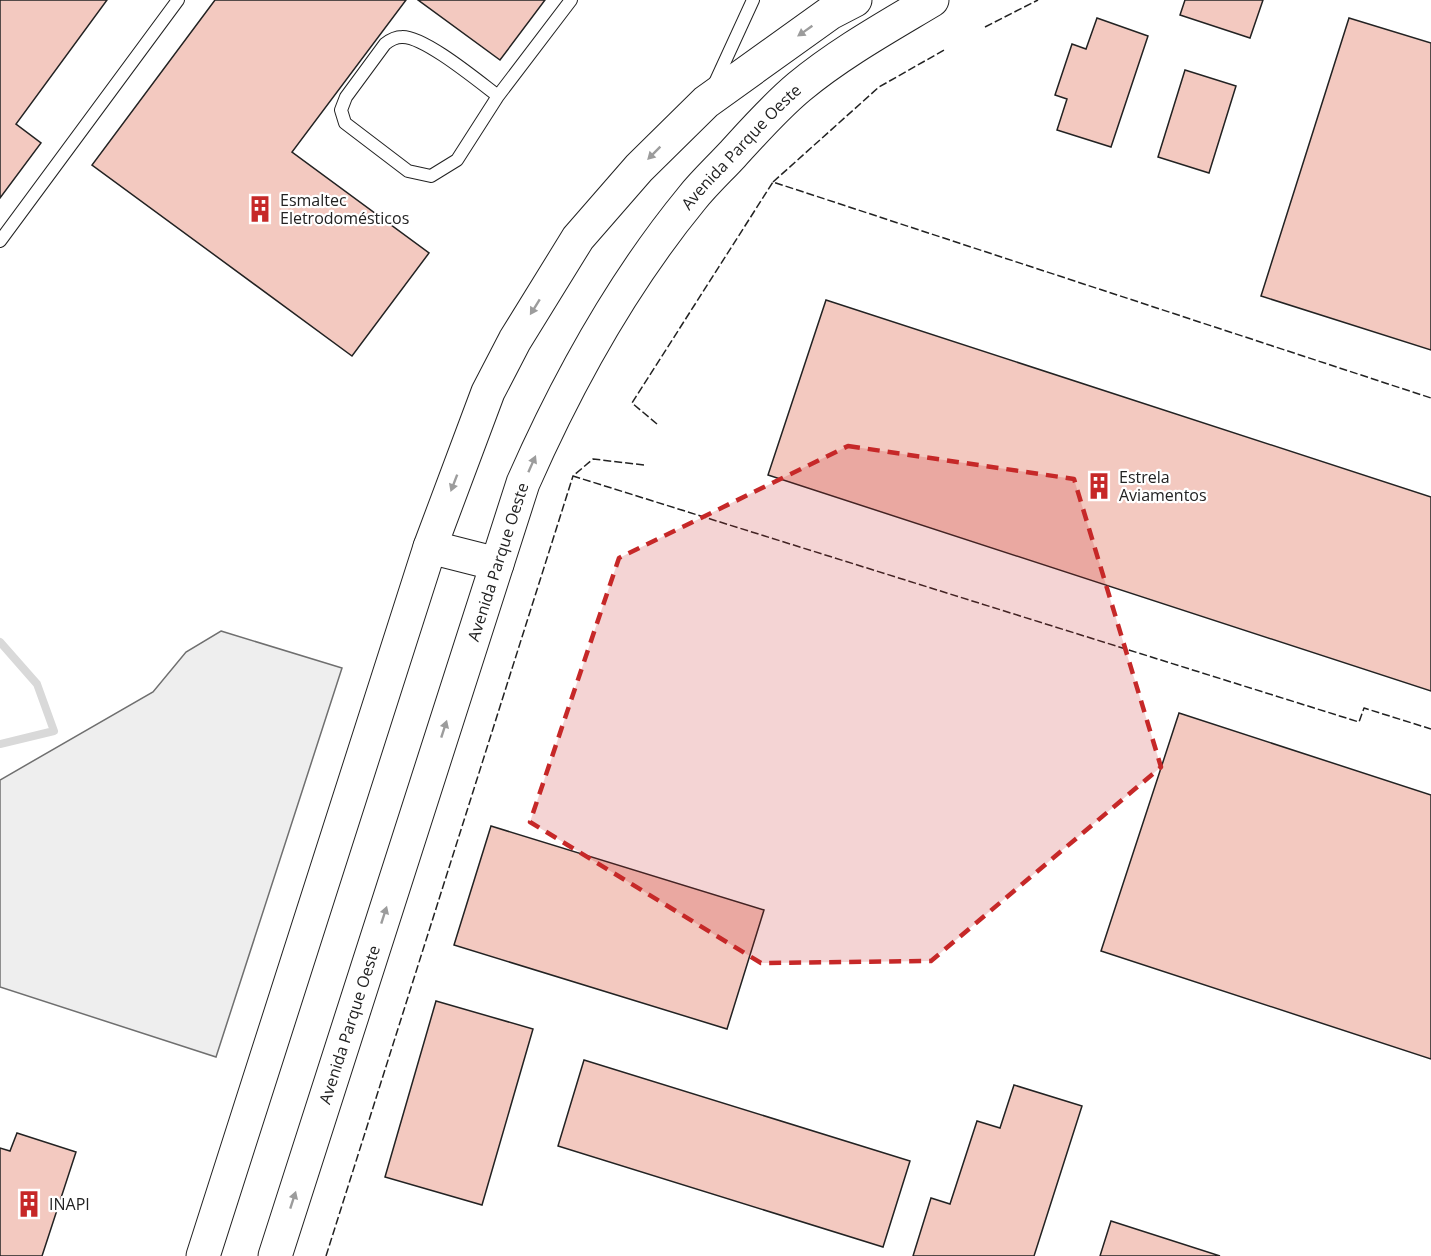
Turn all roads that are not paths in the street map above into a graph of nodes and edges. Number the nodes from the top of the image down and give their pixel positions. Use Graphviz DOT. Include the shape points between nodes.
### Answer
graph roads {
  1 [pos="178,0"];
  2 [pos="570,0"];
  3 [pos="753,0"];
  4 [pos="855,0"];
  5 [pos="932,0"];
  6 [pos="498,96"];
  7 [pos="706,102"];
  8 [pos="0,241"];
  9 [pos="430,547"];
  10 [pos="497,564"];
  11 [pos="203,1256"];
  12 [pos="274,1256"];
  1 -- 8 [label="lane"];
  2 -- 6 [label="lane"];
  3 -- 7 [label="lane"];
  4 -- 7 [label="street, one-way" via="830,13"];
  10 -- 5 [label="street, Avenida Parque Oeste, one-way" via="523,483 572,379 637,273 692,199 798,88 855,46"];
  6 -- 6 [label="lane" via="429,46 404,36 385,44 346,97 341,110 345,123 408,171 431,176 457,160"];
  7 -- 9 [label="street, one-way" via="639,168 578,238 521,329 488,392"];
  9 -- 10 [label="street"];
  9 -- 11 [label="street"];
  12 -- 10 [label="street, Avenida Parque Oeste, one-way"];
}
